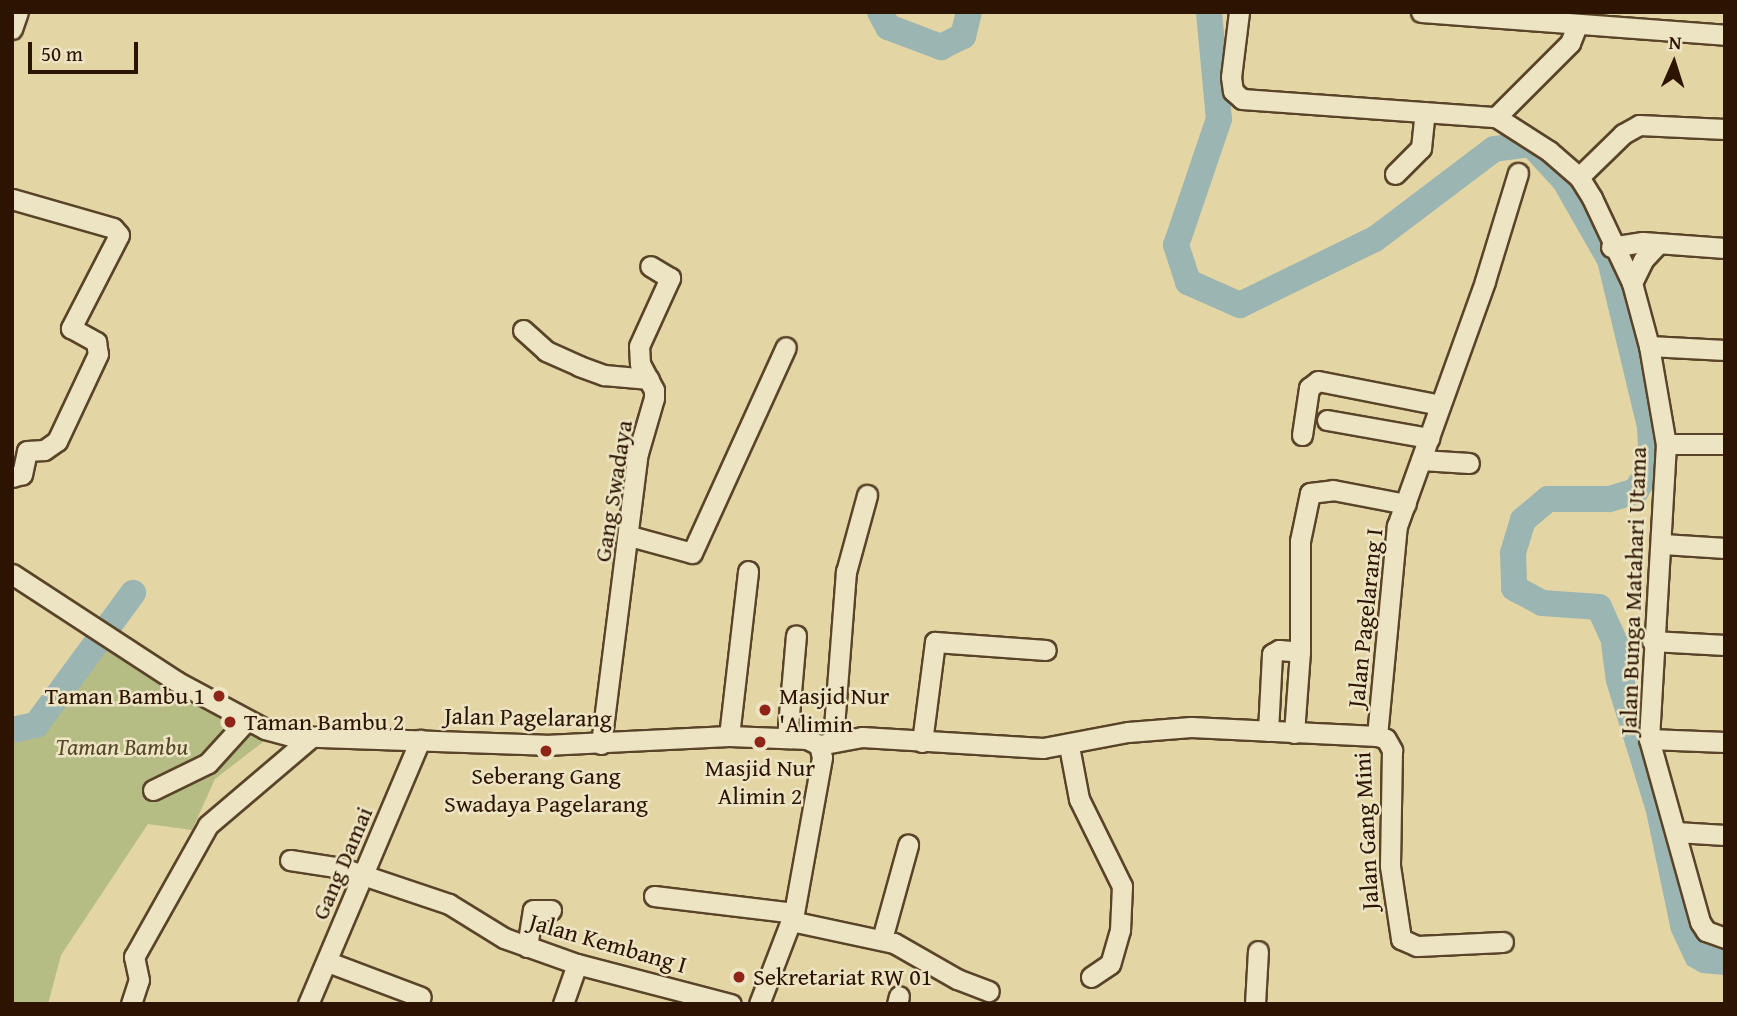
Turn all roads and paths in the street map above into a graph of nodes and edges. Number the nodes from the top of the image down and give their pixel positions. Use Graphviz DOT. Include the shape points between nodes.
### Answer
graph roads {
  1 [pos="18,12"];
  2 [pos="1239,12"];
  3 [pos="1421,12"];
  4 [pos="1577,26"];
  5 [pos="12,29"];
  6 [pos="1725,35"];
  7 [pos="1426,112"];
  8 [pos="1496,117"];
  9 [pos="1725,129"];
  10 [pos="1518,173"];
  11 [pos="1395,174"];
  12 [pos="1579,177"];
  13 [pos="12,199"];
  14 [pos="1658,244"];
  15 [pos="1611,247"];
  16 [pos="1725,248"];
  17 [pos="650,266"];
  18 [pos="1632,283"];
  19 [pos="523,330"];
  20 [pos="1649,346"];
  21 [pos="786,347"];
  22 [pos="1725,350"];
  23 [pos="649,379"];
  24 [pos="1440,405"];
  25 [pos="1326,420"];
  26 [pos="1303,435"];
  27 [pos="1429,438"];
  28 [pos="1666,444"];
  29 [pos="1725,444"];
  30 [pos="1421,460"];
  31 [pos="1469,463"];
  32 [pos="12,477"];
  33 [pos="867,495"];
  34 [pos="1406,504"];
  35 [pos="630,536"];
  36 [pos="1663,544"];
  37 [pos="1725,548"];
  38 [pos="748,571"];
  39 [pos="12,574"];
  40 [pos="796,635"];
  41 [pos="1652,641"];
  42 [pos="1725,645"];
  43 [pos="1046,650"];
  44 [pos="1300,652"];
  45 [pos="247,720"];
  46 [pos="1268,731"];
  47 [pos="1294,733"];
  48 [pos="729,736"];
  49 [pos="1377,736"];
  50 [pos="309,738"];
  51 [pos="787,738"];
  52 [pos="1648,739"];
  53 [pos="420,740"];
  54 [pos="922,742"];
  55 [pos="826,743"];
  56 [pos="1725,743"];
  57 [pos="601,744"];
  58 [pos="1069,746"];
  59 [pos="153,790"];
  60 [pos="1676,832"];
  61 [pos="1725,835"];
  62 [pos="908,845"];
  63 [pos="290,860"];
  64 [pos="361,874"];
  65 [pos="654,896"];
  66 [pos="551,910"];
  67 [pos="793,917"];
  68 [pos="1725,938"];
  69 [pos="882,939"];
  70 [pos="1503,942"];
  71 [pos="527,947"];
  72 [pos="1258,951"];
  73 [pos="328,962"];
  74 [pos="577,964"];
  75 [pos="1091,977"];
  76 [pos="989,991"];
  77 [pos="421,997"];
  78 [pos="131,1004"];
  79 [pos="308,1004"];
  80 [pos="563,1004"];
  81 [pos="731,1004"];
  82 [pos="759,1004"];
  83 [pos="1255,1004"];
  1 -- 5 [label="street"];
  2 -- 7 [label="street, Jalan Bunga Matahari Utama" via="1231,77 1233,91 1242,99"];
  3 -- 4 [label="street"];
  4 -- 6 [label="street"];
  4 -- 8 [label="street" via="1570,43"];
  7 -- 8 [label="street, Jalan Bunga Matahari Utama"];
  7 -- 11 [label="street" via="1421,148"];
  8 -- 12 [label="street, Jalan Bunga Matahari Utama"];
  9 -- 12 [label="street" via="1639,125 1623,134"];
  10 -- 24 [label="street, Jalan Pagelarang I"];
  12 -- 15 [label="street, Jalan Bunga Matahari Utama"];
  13 -- 32 [label="street" via="116,230 118,241 71,328 96,342 98,354 57,441 47,449 25,452 22,474"];
  14 -- 15 [label="street"];
  14 -- 16 [label="street"];
  14 -- 18 [label="street" via="1643,260"];
  15 -- 18 [label="street, Jalan Bunga Matahari Utama"];
  17 -- 23 [label="street, Gang Swadaya" via="670,278 639,346 640,364"];
  18 -- 20 [label="street, Jalan Bunga Matahari Utama"];
  19 -- 23 [label="street" via="545,351 579,366 604,375"];
  20 -- 22 [label="street"];
  20 -- 28 [label="street, Jalan Bunga Matahari Utama"];
  21 -- 35 [label="street" via="692,553"];
  23 -- 35 [label="street, Gang Swadaya" via="654,398 638,453"];
  24 -- 26 [label="street" via="1318,381 1309,388"];
  24 -- 27 [label="street, Jalan Pagelarang I"];
  25 -- 27 [label="street"];
  27 -- 30 [label="street, Jalan Pagelarang I"];
  28 -- 29 [label="street"];
  28 -- 36 [label="street, Jalan Bunga Matahari Utama"];
  30 -- 31 [label="street"];
  30 -- 34 [label="street, Jalan Pagelarang I"];
  33 -- 55 [label="street" via="846,572"];
  34 -- 44 [label="street" via="1333,490 1310,492 1300,541"];
  34 -- 49 [label="street, Jalan Pagelarang I" via="1393,546"];
  35 -- 57 [label="street, Gang Swadaya"];
  36 -- 37 [label="street"];
  36 -- 41 [label="street, Jalan Bunga Matahari Utama"];
  38 -- 48 [label="street"];
  39 -- 45 [label="street, Jalan Pagelarang"];
  40 -- 51 [label="street"];
  41 -- 42 [label="street"];
  41 -- 52 [label="street, Jalan Bunga Matahari Utama"];
  43 -- 54 [label="street" via="934,642"];
  44 -- 46 [label="street" via="1272,654"];
  44 -- 47 [label="street"];
  45 -- 50 [label="street, Jalan Pagelarang"];
  45 -- 59 [label="street" via="208,763"];
  46 -- 47 [label="street, Jalan Pagelarang I"];
  46 -- 58 [label="street, Jalan Pagelarang I" via="1154,729"];
  47 -- 49 [label="street, Jalan Pagelarang I"];
  48 -- 51 [label="street, Jalan Pagelarang"];
  48 -- 57 [label="street, Jalan Pagelarang"];
  49 -- 70 [label="street, Jalan Gang Mini" via="1386,739 1392,750 1390,866 1401,939 1417,946"];
  50 -- 53 [label="street, Jalan Pagelarang"];
  50 -- 78 [label="street" via="208,825 134,957 139,980"];
  51 -- 55 [label="street, Jalan Pagelarang"];
  52 -- 56 [label="street"];
  52 -- 60 [label="street, Jalan Bunga Matahari Utama"];
  53 -- 57 [label="street, Jalan Pagelarang"];
  53 -- 64 [label="street, Gang Damai"];
  54 -- 55 [label="street, Jalan Pagelarang I" via="862,737"];
  54 -- 58 [label="street, Jalan Pagelarang I"];
  55 -- 67 [label="street"];
  58 -- 75 [label="street" via="1079,799 1122,886 1120,930 1110,964"];
  60 -- 61 [label="street"];
  60 -- 68 [label="street, Jalan Bunga Matahari Utama" via="1700,922 1713,935"];
  62 -- 69 [label="street"];
  63 -- 64 [label="street, Jalan Kembang I"];
  64 -- 71 [label="street, Jalan Kembang I" via="449,904"];
  64 -- 73 [label="street, Gang Damai"];
  65 -- 67 [label="street"];
  66 -- 71 [label="street" via="533,910"];
  67 -- 69 [label="street"];
  67 -- 82 [label="street"];
  69 -- 76 [label="street"];
  71 -- 74 [label="street, Jalan Kembang I"];
  72 -- 83 [label="street"];
  73 -- 77 [label="street"];
  73 -- 79 [label="street, Gang Damai"];
  74 -- 80 [label="street"];
  74 -- 81 [label="street, Jalan Kembang I" via="672,985"];
}
